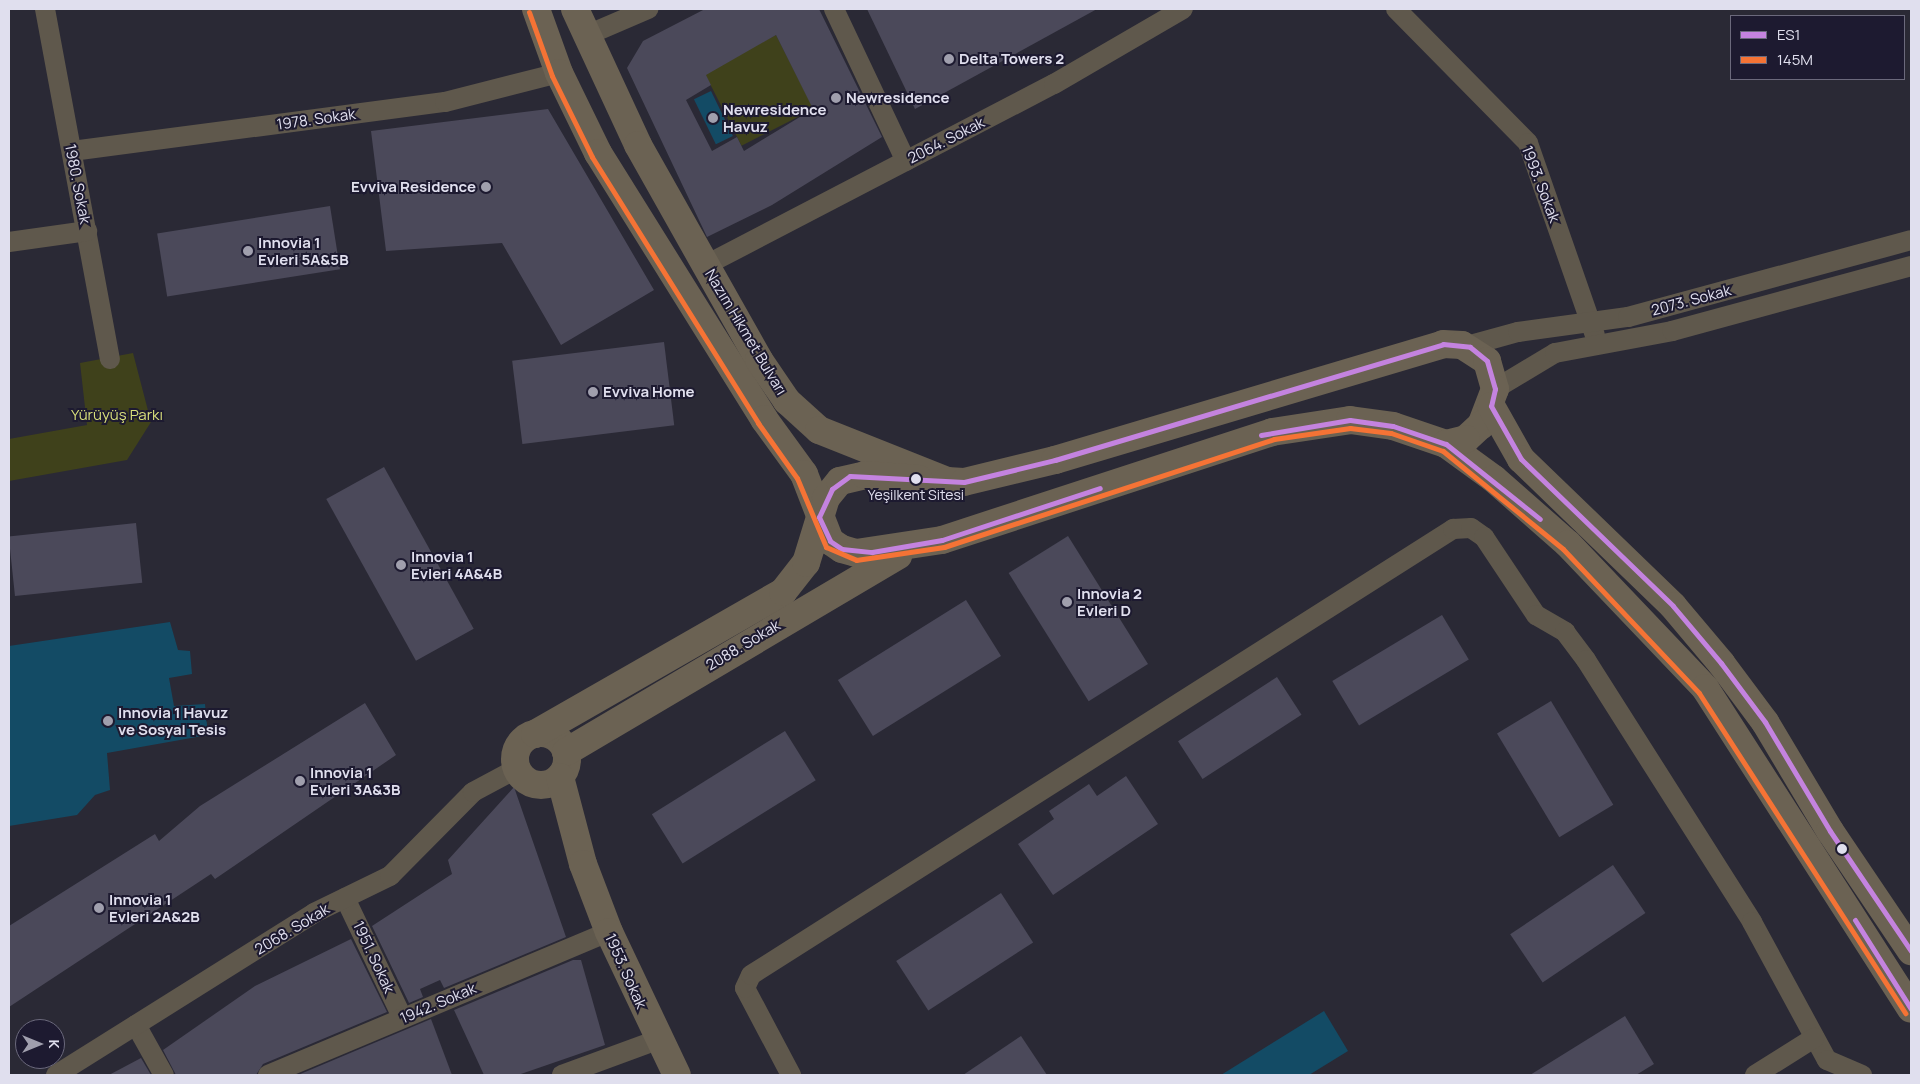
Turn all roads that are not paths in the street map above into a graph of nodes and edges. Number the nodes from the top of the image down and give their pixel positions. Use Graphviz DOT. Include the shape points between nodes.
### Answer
graph roads {
  1 [pos="45,9"];
  2 [pos="536,9"];
  3 [pos="575,9"];
  4 [pos="648,9"];
  5 [pos="834,9"];
  6 [pos="1183,9"];
  7 [pos="1396,9"];
  8 [pos="585,36"];
  9 [pos="559,73"];
  10 [pos="72,150"];
  11 [pos="906,161"];
  12 [pos="87,231"];
  13 [pos="1911,240"];
  14 [pos="9,242"];
  15 [pos="706,265"];
  16 [pos="1911,266"];
  17 [pos="1591,324"];
  18 [pos="1598,344"];
  19 [pos="1467,346"];
  20 [pos="110,359"];
  21 [pos="1493,398"];
  22 [pos="1446,444"];
  23 [pos="947,481"];
  24 [pos="819,517"];
  25 [pos="924,545"];
  26 [pos="535,734"];
  27 [pos="545,771"];
  28 [pos="345,898"];
  29 [pos="609,932"];
  30 [pos="1911,951"];
  31 [pos="1911,1008"];
  32 [pos="402,1017"];
  33 [pos="136,1025"];
  34 [pos="1814,1038"];
  35 [pos="656,1040"];
  36 [pos="56,1075"];
  37 [pos="164,1075"];
  38 [pos="268,1075"];
  39 [pos="562,1075"];
  40 [pos="677,1075"];
  41 [pos="790,1075"];
  42 [pos="1756,1075"];
  43 [pos="1862,1075"];
  1 -- 10 [label="street, 1980. Sokak"];
  2 -- 9 [label="main road, Nazım Hikmet Bulvarı"];
  3 -- 8 [label="main road, Nazım Hikmet Bulvarı"];
  4 -- 8 [label="street"];
  5 -- 11 [label="street" via="847,46"];
  6 -- 11 [label="street, 2064. Sokak" via="1054,84"];
  7 -- 17 [label="street, 1993. Sokak" via="1528,143"];
  8 -- 15 [label="main road, Nazım Hikmet Bulvarı" via="638,145"];
  9 -- 10 [label="street, 1978. Sokak" via="445,102 322,127"];
  9 -- 24 [label="main road, Nazım Hikmet Bulvarı" via="598,153 764,419 804,474"];
  10 -- 12 [label="street, 1980. Sokak"];
  11 -- 15 [label="street, 2064. Sokak"];
  12 -- 14 [label="street"];
  12 -- 20 [label="street, 1980. Sokak"];
  13 -- 17 [label="street, 2073. Sokak"];
  15 -- 23 [label="main road, Nazım Hikmet Bulvarı" via="787,401 819,430"];
  16 -- 18 [label="street, 2073. Sokak" via="1672,331"];
  17 -- 18 [label="street, 1993. Sokak"];
  17 -- 19 [label="street, 2073. Sokak" via="1518,332"];
  18 -- 21 [label="street, 2073. Sokak" via="1555,353"];
  19 -- 21 [label="main road" via="1487,361"];
  19 -- 23 [label="main road, Nazım Hikmet Bulvarı" via="1443,344 1055,460 964,482"];
  21 -- 22 [label="main road" via="1481,425 1466,438"];
  21 -- 30 [label="main road" via="1521,459 1672,606 1721,663 1765,722 1830,831"];
  22 -- 25 [label="main road, Nazım Hikmet Bulvarı" via="1393,426 1350,420 1272,432"];
  22 -- 31 [label="main road, Nazım Hikmet Bulvarı" via="1494,478 1568,544 1704,688"];
  23 -- 24 [label="main road" via="850,476 832,489"];
  24 -- 25 [label="main road, Nazım Hikmet Bulvarı" via="830,541 856,553"];
  24 -- 26 [label="main road" via="806,563 783,592"];
  25 -- 27 [label="main road, 2088. Sokak" via="876,566"];
  26 -- 27 [label="main road, 1953. Sokak" via="550,735"];
  26 -- 27 [label="main road" via="520,743"];
  27 -- 28 [label="street, 2068. Sokak" via="473,792 390,876"];
  27 -- 29 [label="main road, 1953. Sokak"];
  28 -- 32 [label="street, 1951. Sokak"];
  28 -- 33 [label="street, 2068. Sokak"];
  29 -- 32 [label="street, 1942. Sokak"];
  29 -- 35 [label="main road, 1953. Sokak"];
  32 -- 38 [label="street, 1942. Sokak"];
  33 -- 36 [label="street, 2068. Sokak"];
  33 -- 37 [label="street"];
  34 -- 41 [label="street" via="1761,939 1586,660 1565,632 1536,615 1484,537 1471,528 1454,529 751,975 745,988"];
  34 -- 42 [label="street"];
  34 -- 43 [label="street" via="1826,1060"];
  35 -- 39 [label="street"];
  35 -- 40 [label="main road, 1953. Sokak"];
}
